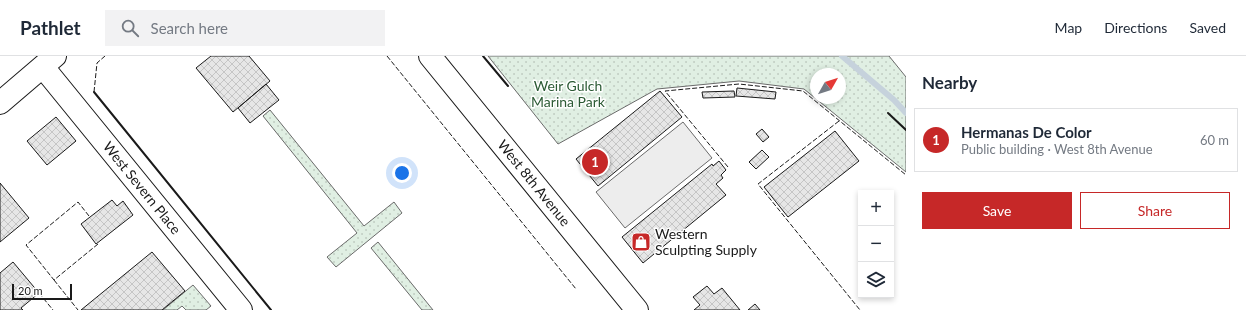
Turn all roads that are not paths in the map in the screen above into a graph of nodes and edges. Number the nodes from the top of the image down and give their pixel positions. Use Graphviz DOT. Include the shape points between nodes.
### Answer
graph roads {
  1 [pos="430,56"];
  2 [pos="49,61"];
  3 [pos="0,103"];
  4 [pos="241,310"];
  5 [pos="637,310"];
  1 -- 5 [label="main road, West 8th Avenue"];
  2 -- 3 [label="main road"];
  2 -- 4 [label="main road, West Severn Place"];
}
